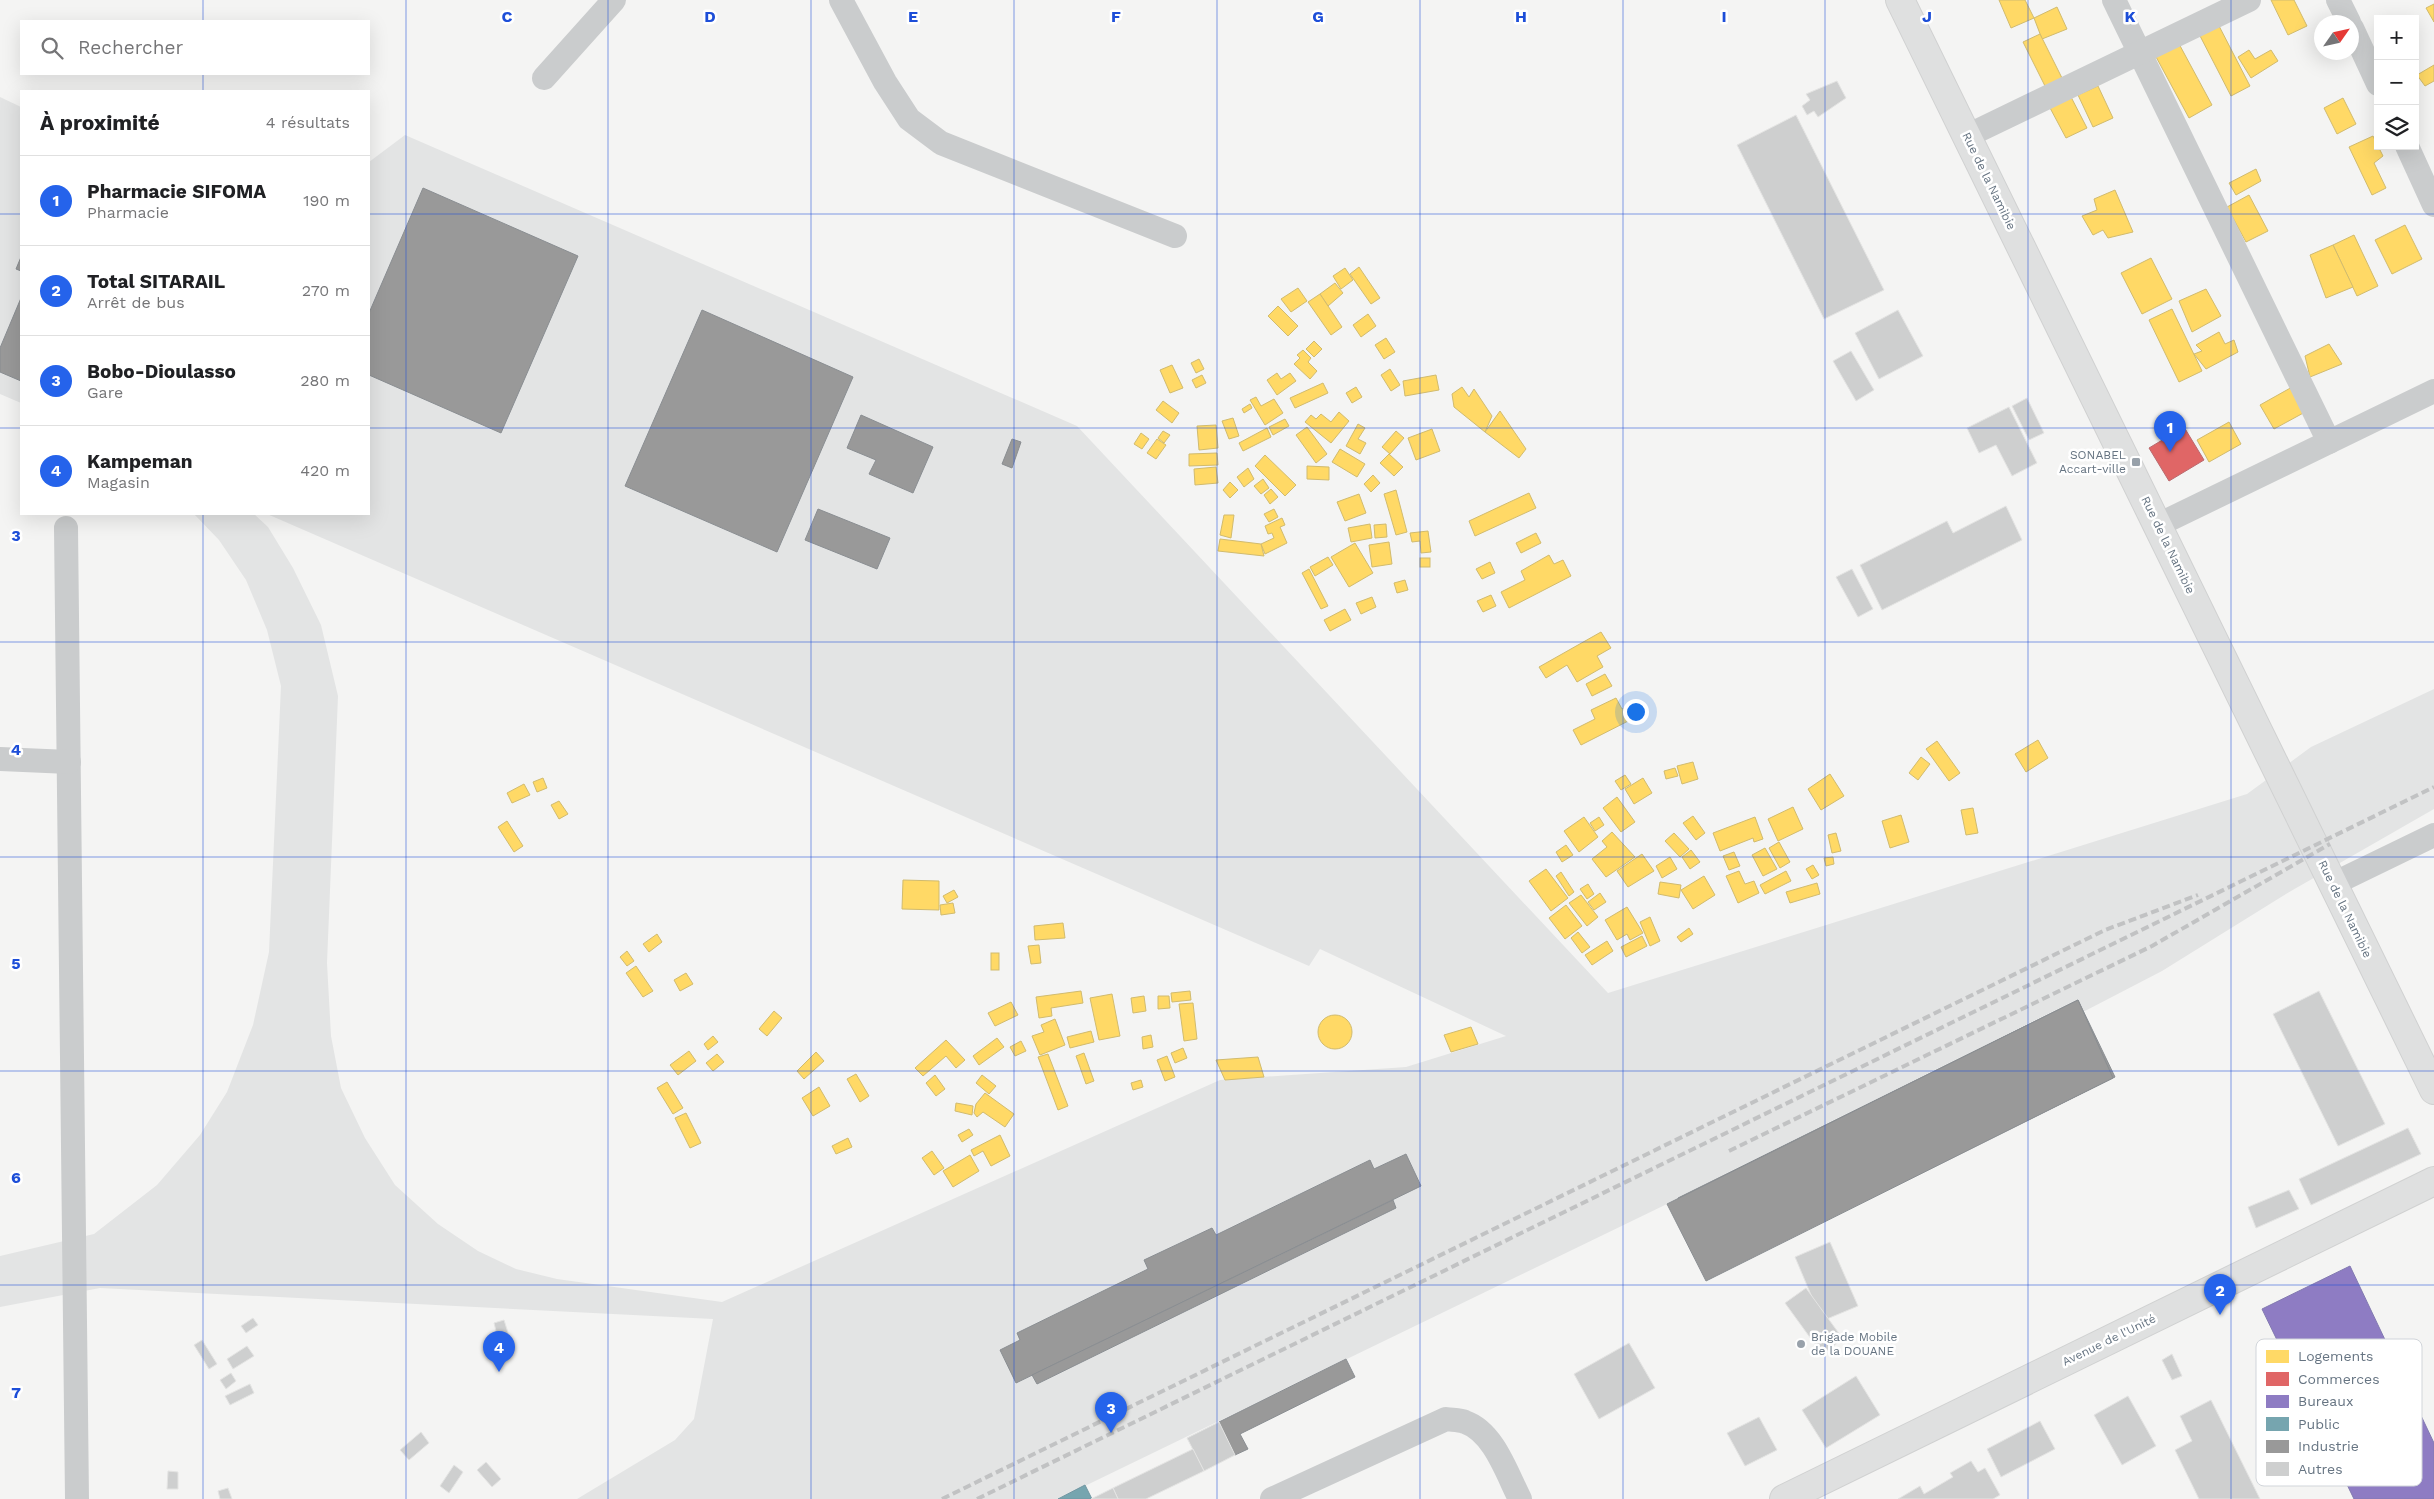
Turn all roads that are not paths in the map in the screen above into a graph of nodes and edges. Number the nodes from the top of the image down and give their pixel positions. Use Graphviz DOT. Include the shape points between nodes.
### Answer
graph roads {
  1 [pos="614,0"];
  2 [pos="841,0"];
  3 [pos="1900,0"];
  4 [pos="2114,0"];
  5 [pos="2249,0"];
  6 [pos="2338,0"];
  7 [pos="2346,15"];
  8 [pos="2359,43"];
  9 [pos="2139,52"];
  10 [pos="2374,75"];
  11 [pos="544,78"];
  12 [pos="1967,136"];
  13 [pos="2409,150"];
  14 [pos="2434,205"];
  15 [pos="1175,236"];
  16 [pos="2434,391"];
  17 [pos="2329,442"];
  18 [pos="2158,525"];
  19 [pos="66,528"];
  20 [pos="0,759"];
  21 [pos="69,762"];
  22 [pos="2434,834"];
  23 [pos="2333,884"];
  24 [pos="2434,1090"];
  25 [pos="2434,1181"];
  26 [pos="77,1499"];
  27 [pos="1272,1499"];
  28 [pos="1520,1499"];
  29 [pos="1784,1499"];
  1 -- 11 [label="street"];
  2 -- 15 [label="street" via="909,119 941,143"];
  3 -- 12 [label="street, Rue de la Namibie"];
  4 -- 9 [label="street"];
  5 -- 9 [label="street"];
  6 -- 7 [label="street"];
  8 -- 10 [label="street"];
  9 -- 12 [label="street"];
  9 -- 17 [label="street"];
  12 -- 18 [label="street, Rue de la Namibie"];
  13 -- 14 [label="street"];
  16 -- 17 [label="street"];
  17 -- 18 [label="street"];
  18 -- 23 [label="street, Rue de la Namibie"];
  19 -- 21 [label="street"];
  20 -- 21 [label="street"];
  21 -- 26 [label="street"];
  22 -- 23 [label="street"];
  23 -- 24 [label="street, Rue de la Namibie"];
  25 -- 29 [label="street, Avenue de l'Unité"];
  27 -- 28 [label="street" via="1446,1419 1466,1422 1485,1436"];
}
